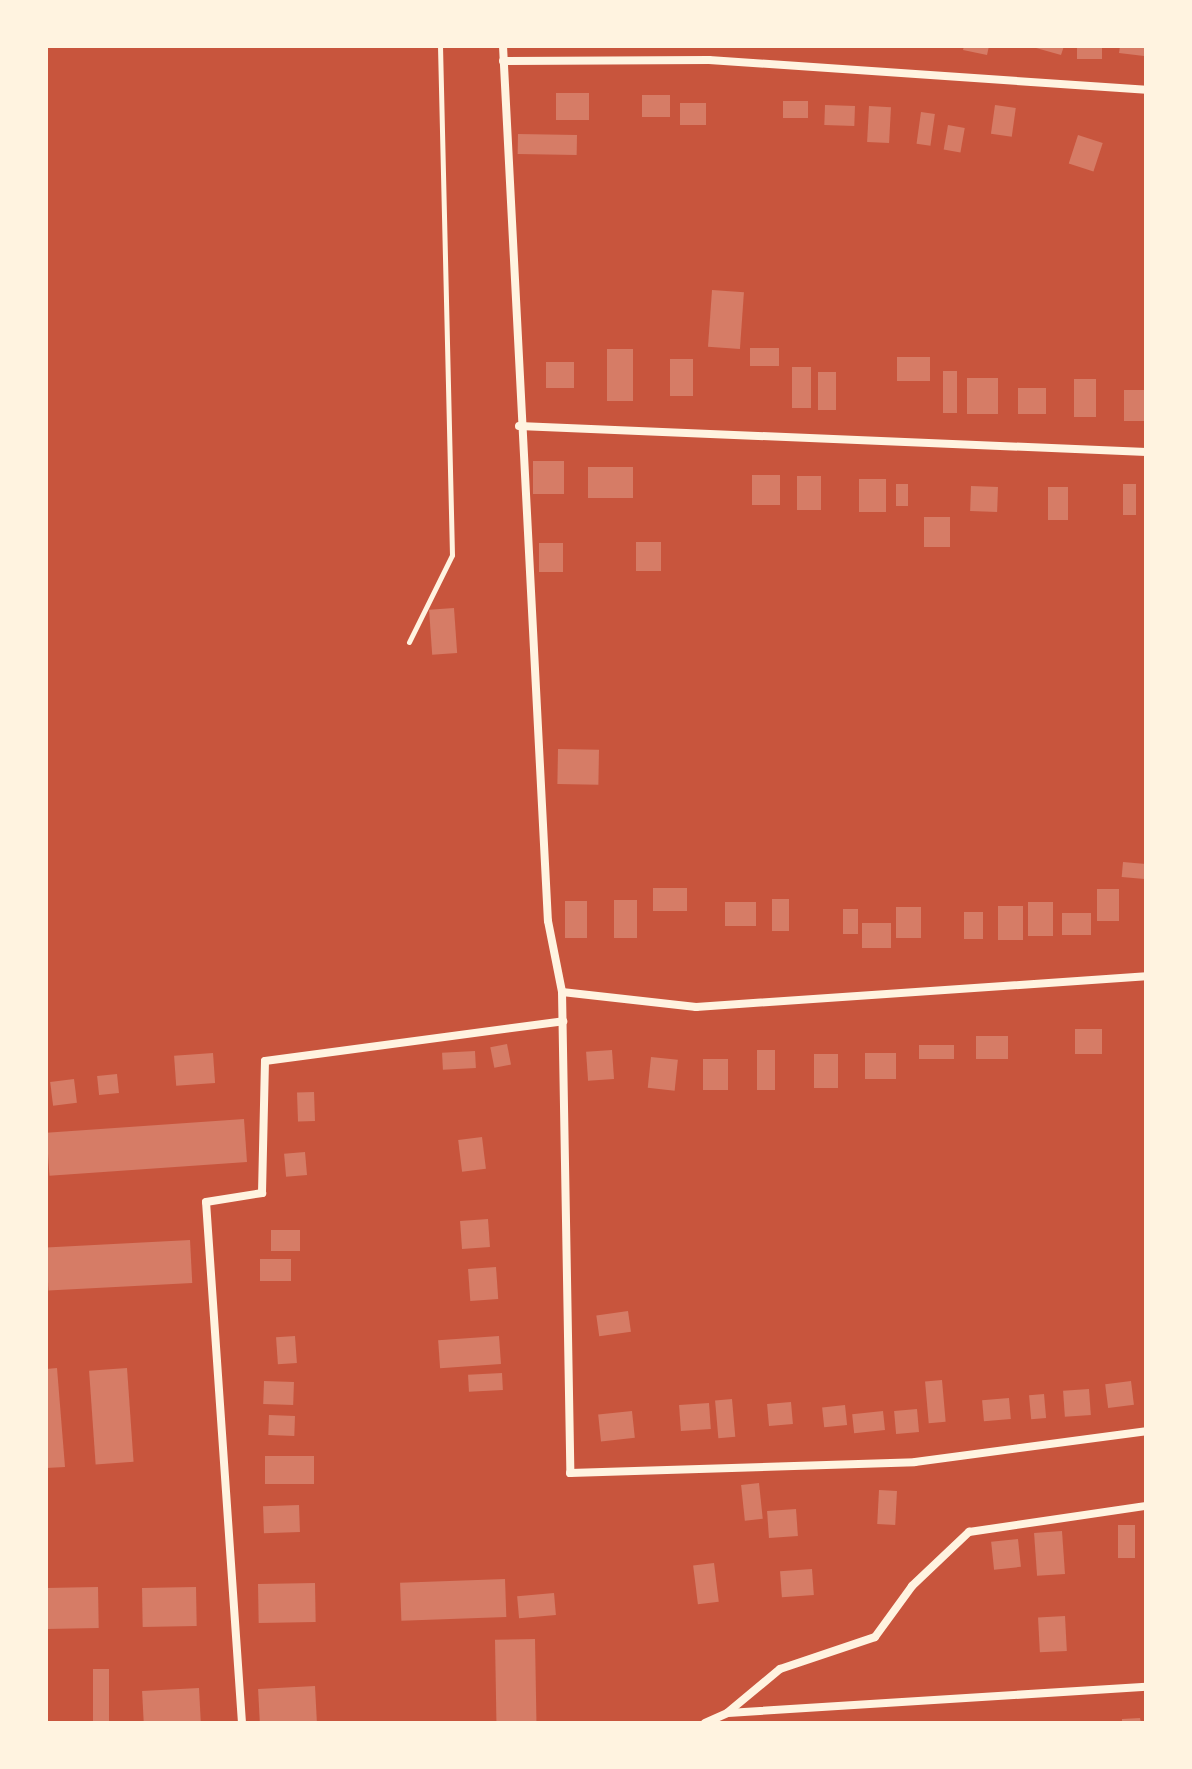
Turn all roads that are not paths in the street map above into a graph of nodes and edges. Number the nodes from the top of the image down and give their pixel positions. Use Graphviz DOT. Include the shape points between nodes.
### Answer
graph roads {
  1 [pos="440,46"];
  2 [pos="503,46"];
  3 [pos="503,61"];
  4 [pos="1146,90"];
  5 [pos="519,426"];
  6 [pos="1146,452"];
  7 [pos="409,642"];
  8 [pos="1146,976"];
  9 [pos="562,992"];
  10 [pos="563,1021"];
  11 [pos="1146,1431"];
  12 [pos="1146,1506"];
  13 [pos="1146,1687"];
  14 [pos="748,1712"];
  15 [pos="727,1713"];
  16 [pos="242,1723"];
  17 [pos="705,1723"];
  18 [pos="747,1723"];
  1 -- 7 [label="lane" via="452,555"];
  2 -- 3 [label="street"];
  3 -- 4 [label="street" via="709,60"];
  3 -- 5 [label="street"];
  5 -- 6 [label="street"];
  5 -- 9 [label="street" via="548,921"];
  8 -- 9 [label="street" via="696,1007"];
  9 -- 10 [label="street"];
  10 -- 11 [label="street" via="570,1473 915,1462"];
  10 -- 16 [label="street" via="265,1061 262,1193 206,1202"];
  12 -- 15 [label="street" via="969,1532 912,1586 875,1637 780,1669"];
  13 -- 14 [label="street"];
  14 -- 15 [label="street"];
  14 -- 18 [label="street"];
  15 -- 17 [label="street"];
}
